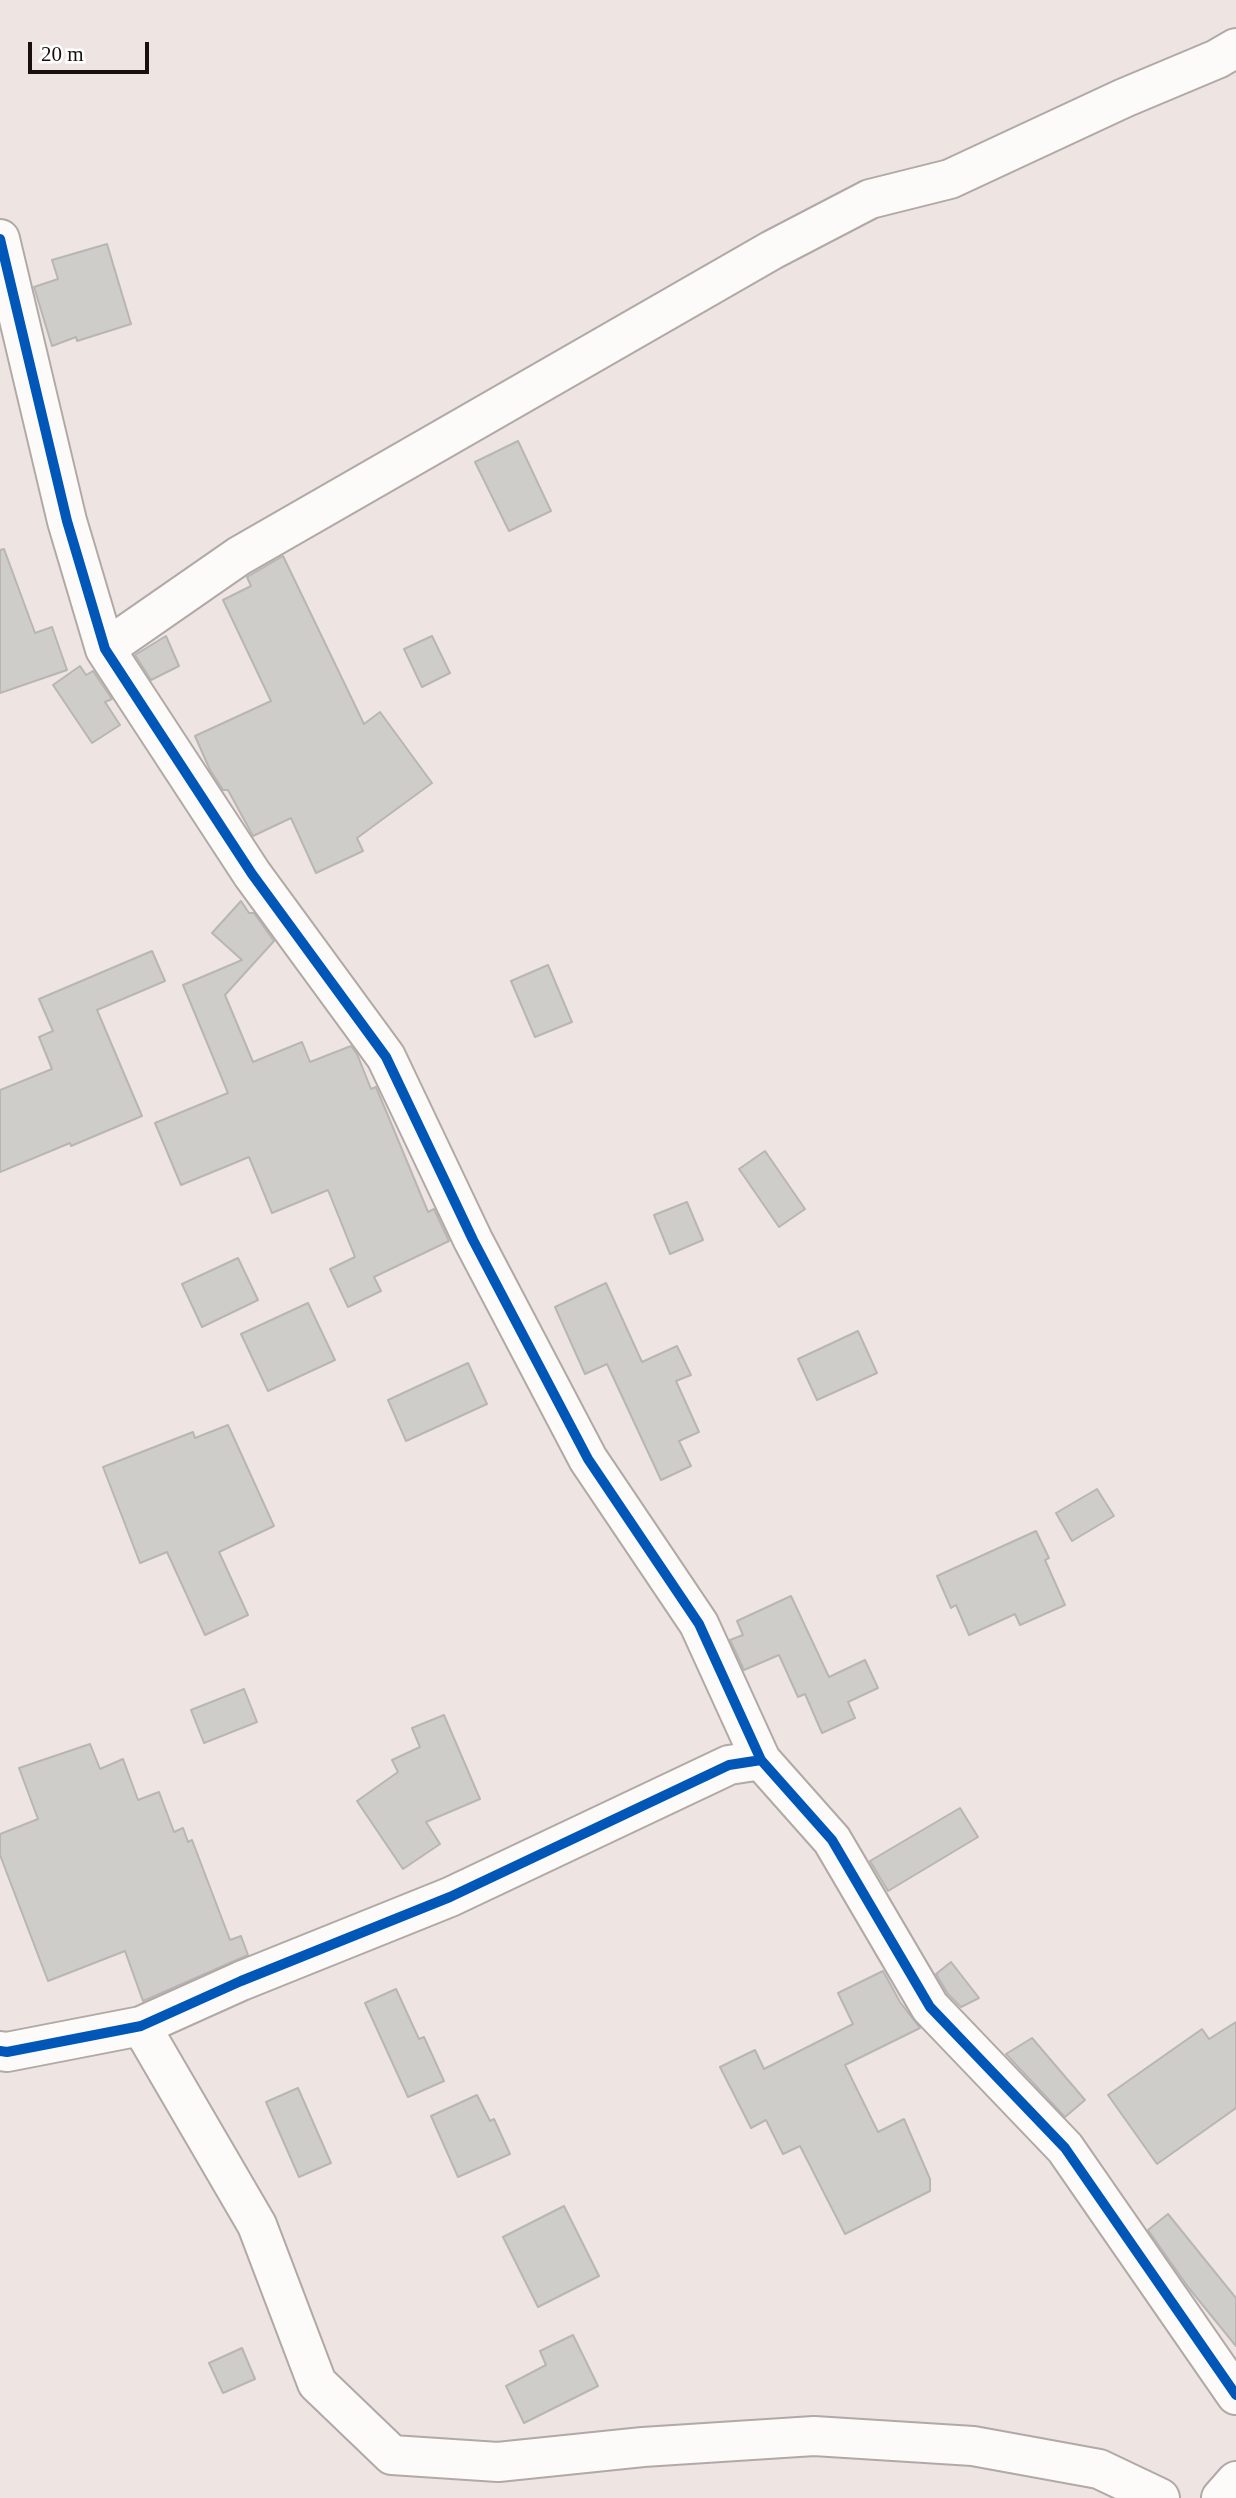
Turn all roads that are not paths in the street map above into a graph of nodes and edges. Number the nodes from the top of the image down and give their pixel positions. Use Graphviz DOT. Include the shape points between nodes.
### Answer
graph roads {
  1 [pos="1236,48"];
  2 [pos="0,239"];
  3 [pos="105,649"];
  4 [pos="761,1760"];
  5 [pos="141,2026"];
  6 [pos="0,2051"];
  7 [pos="1236,2395"];
  8 [pos="1236,2481"];
  9 [pos="1160,2498"];
  10 [pos="1221,2498"];
  1 -- 3 [label="street" via="950,179 870,199 772,250 239,556"];
  2 -- 3 [label="street" via="67,521"];
  3 -- 4 [label="street" via="252,874 386,1056 473,1240 581,1447 699,1624"];
  4 -- 5 [label="street" via="729,1765 450,1897"];
  4 -- 7 [label="street" via="832,1840 930,2007 1065,2148"];
  5 -- 6 [label="street"];
  5 -- 9 [label="street" via="257,2225 317,2383 392,2455 498,2462 643,2447 827,2437 973,2446 1099,2469"];
  8 -- 10 [label="street"];
}
